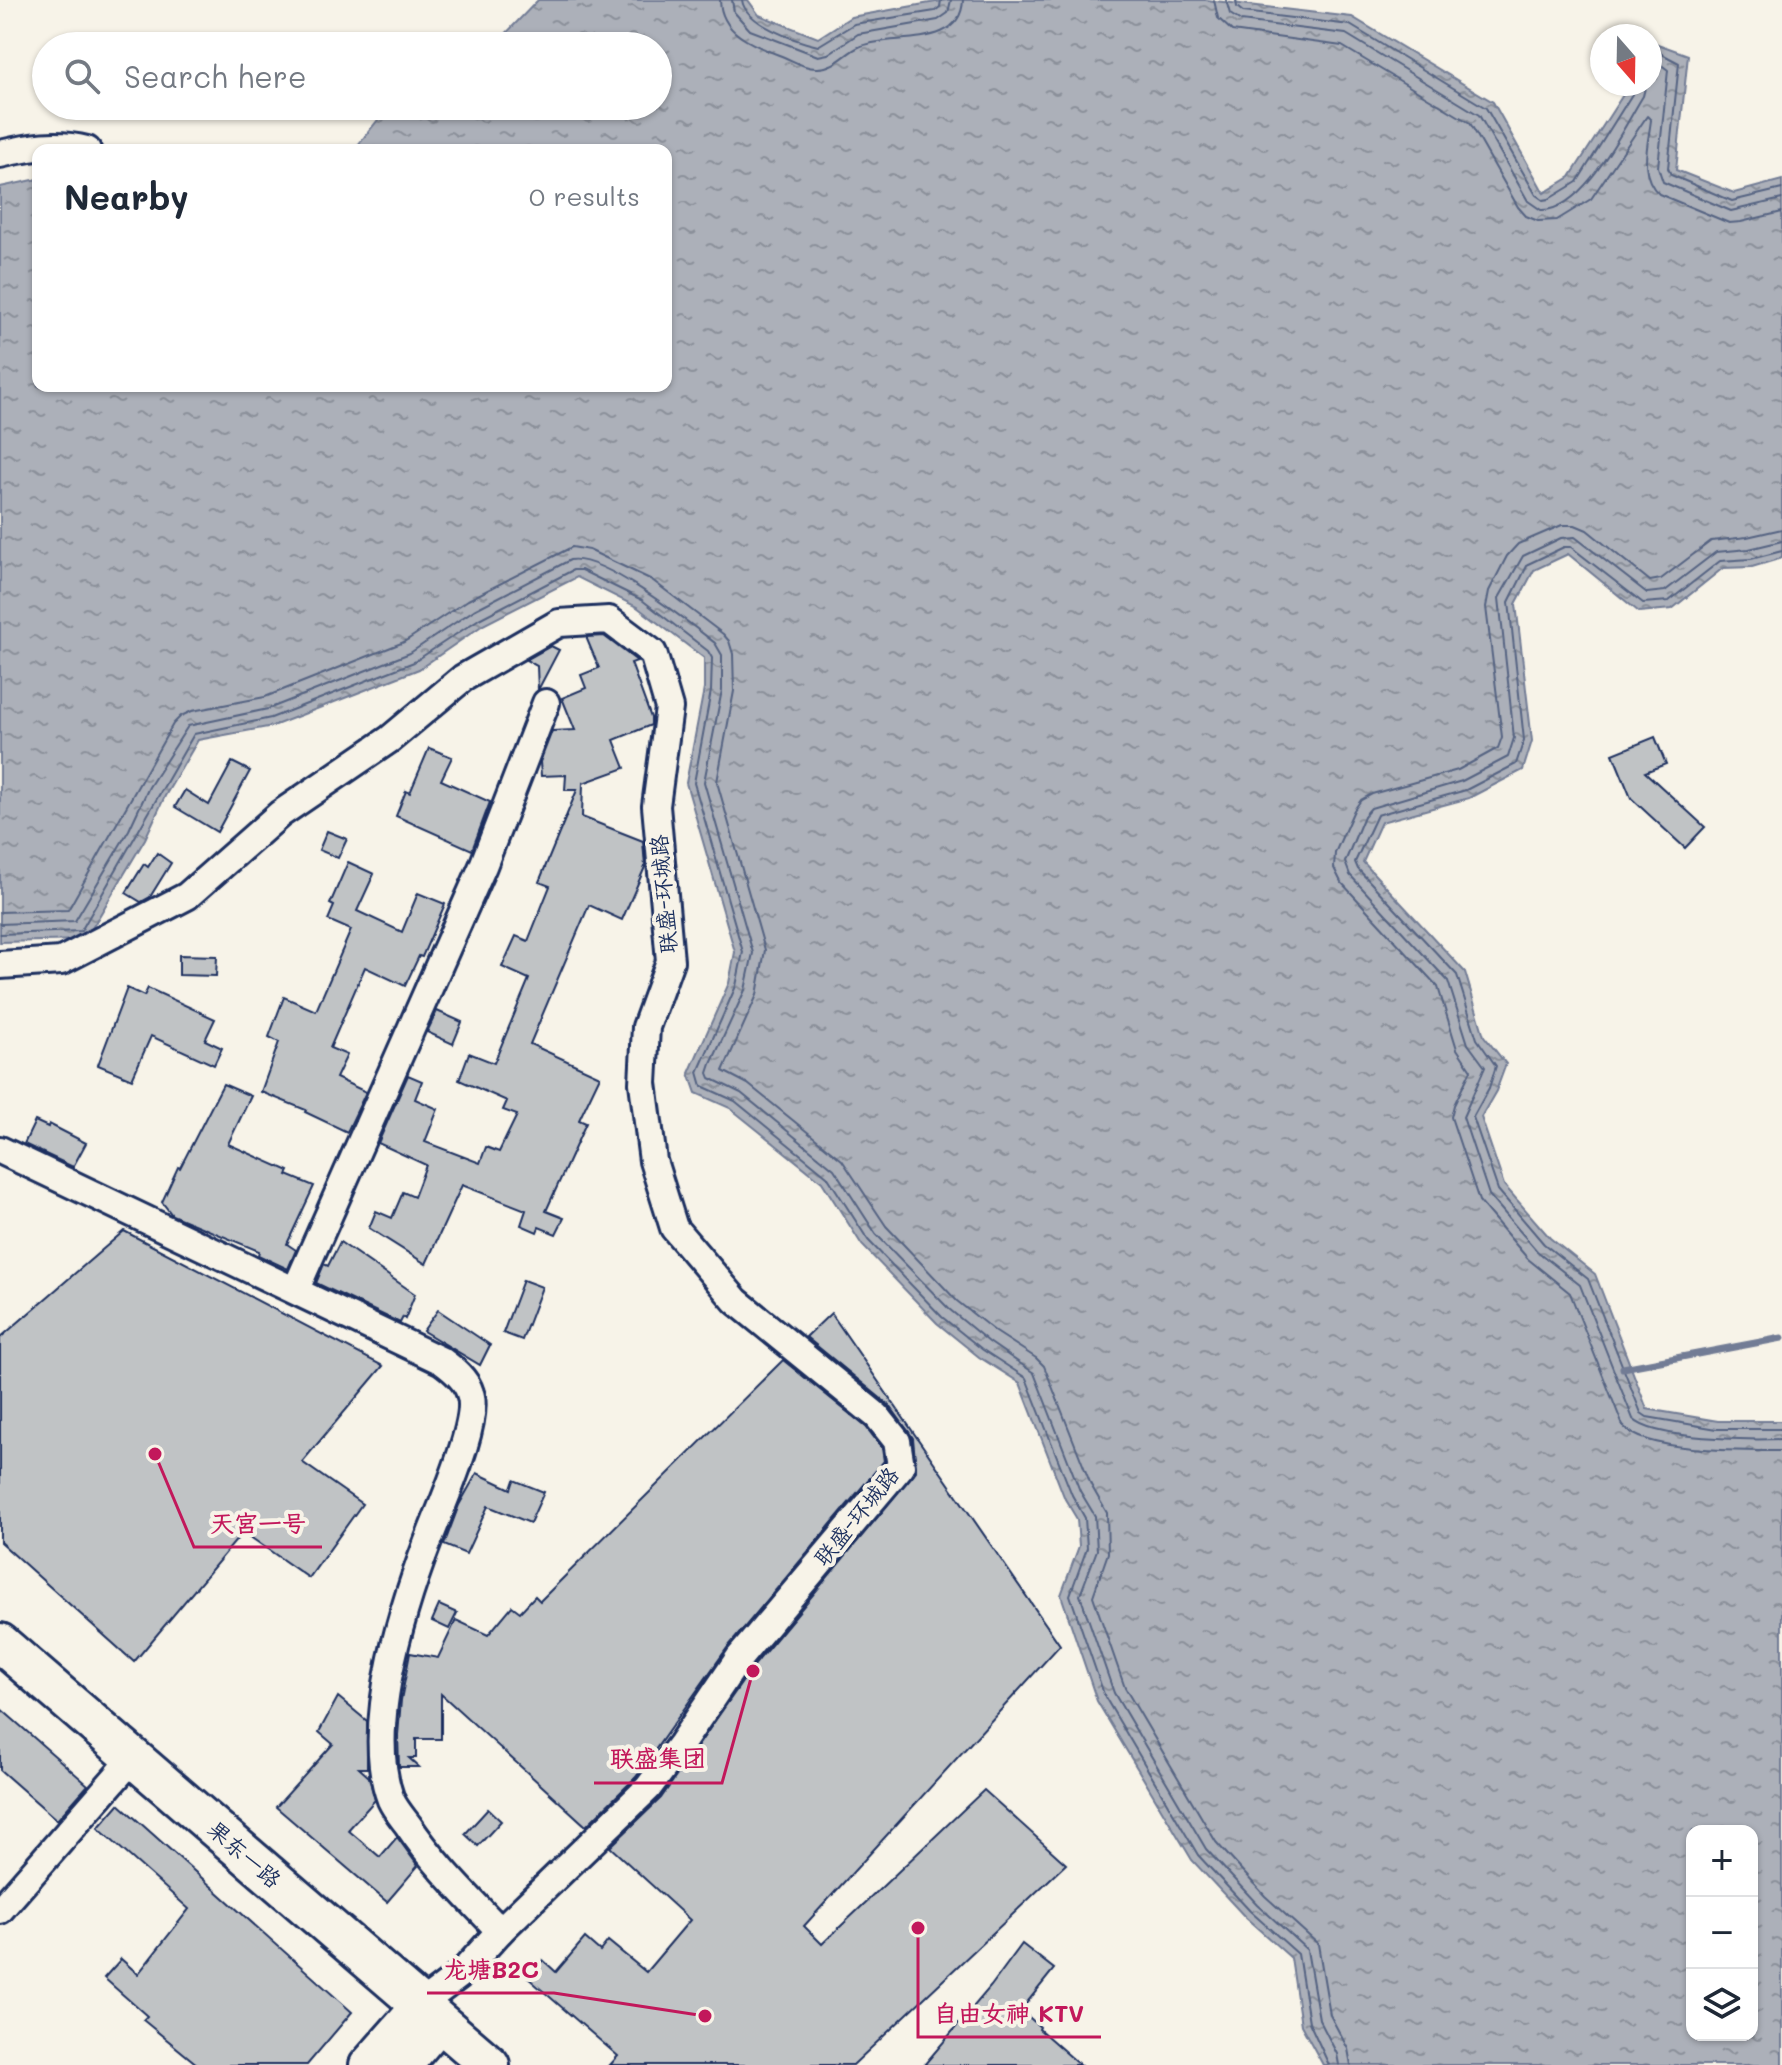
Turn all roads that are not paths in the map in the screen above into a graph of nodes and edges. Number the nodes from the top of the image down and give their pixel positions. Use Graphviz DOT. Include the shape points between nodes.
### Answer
graph roads {
  1 [pos="32,146"];
  2 [pos="0,154"];
  3 [pos="546,703"];
  4 [pos="0,965"];
  5 [pos="0,1150"];
  6 [pos="296,1289"];
  7 [pos="0,1643"];
  8 [pos="133,1758"];
  9 [pos="0,1910"];
  10 [pos="500,1931"];
  11 [pos="431,2014"];
  12 [pos="367,2065"];
  13 [pos="405,2065"];
  14 [pos="490,2065"];
  1 -- 2 [label="street"];
  3 -- 6 [label="street" via="483,866"];
  4 -- 10 [label="street, 联盛-环城路" via="61,961 187,896 280,814 390,739 463,678 559,623 609,620 653,653 669,708 656,806 670,961 646,1027 643,1083 653,1161 674,1228 736,1301 877,1416 897,1441 901,1466 739,1658 648,1788"];
  5 -- 6 [label="street"];
  6 -- 10 [label="street" via="442,1361 471,1393 466,1437 401,1626 381,1736 392,1801 441,1867"];
  7 -- 8 [label="main road, 果东一路"];
  8 -- 9 [label="street"];
  8 -- 11 [label="main road, 果东一路"];
  10 -- 11 [label="street, 联盛-环城路"];
  11 -- 12 [label="street"];
  11 -- 13 [label="street"];
  11 -- 14 [label="main road, 果东一路"];
}
